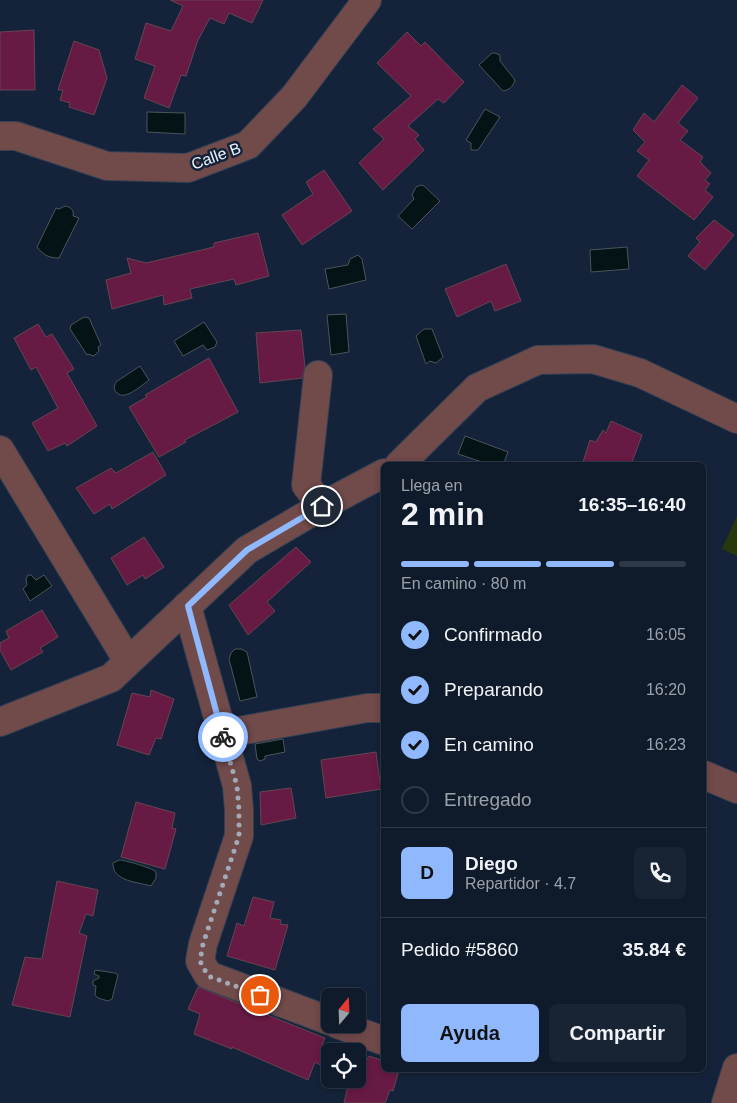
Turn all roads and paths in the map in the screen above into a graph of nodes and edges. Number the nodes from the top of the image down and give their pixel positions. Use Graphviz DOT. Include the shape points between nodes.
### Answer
graph roads {
  1 [pos="367,0"];
  2 [pos="0,136"];
  3 [pos="318,375"];
  4 [pos="737,419"];
  5 [pos="0,450"];
  6 [pos="402,462"];
  7 [pos="381,475"];
  8 [pos="322,506"];
  9 [pos="188,606"];
  10 [pos="128,661"];
  11 [pos="381,708"];
  12 [pos="0,722"];
  13 [pos="222,734"];
  14 [pos="706,776"];
  15 [pos="737,789"];
  16 [pos="321,1018"];
  17 [pos="362,1033"];
  18 [pos="381,1040"];
  19 [pos="737,1068"];
  20 [pos="726,1103"];
  1 -- 2 [label="street, Calle B" via="294,97 248,145 188,168 106,166 16,136"];
  3 -- 8 [label="street" via="306,485"];
  4 -- 6 [label="street" via="640,373 593,359 538,360 477,388"];
  5 -- 10 [label="street"];
  7 -- 8 [label="street"];
  8 -- 9 [label="street" via="247,550"];
  9 -- 10 [label="street"];
  9 -- 13 [label="street"];
  10 -- 12 [label="street" via="111,678"];
  11 -- 13 [label="street"];
  13 -- 16 [label="street" via="237,786 239,836 200,961 208,976"];
  14 -- 15 [label="street"];
  17 -- 18 [label="street"];
  19 -- 20 [label="street"];
}
